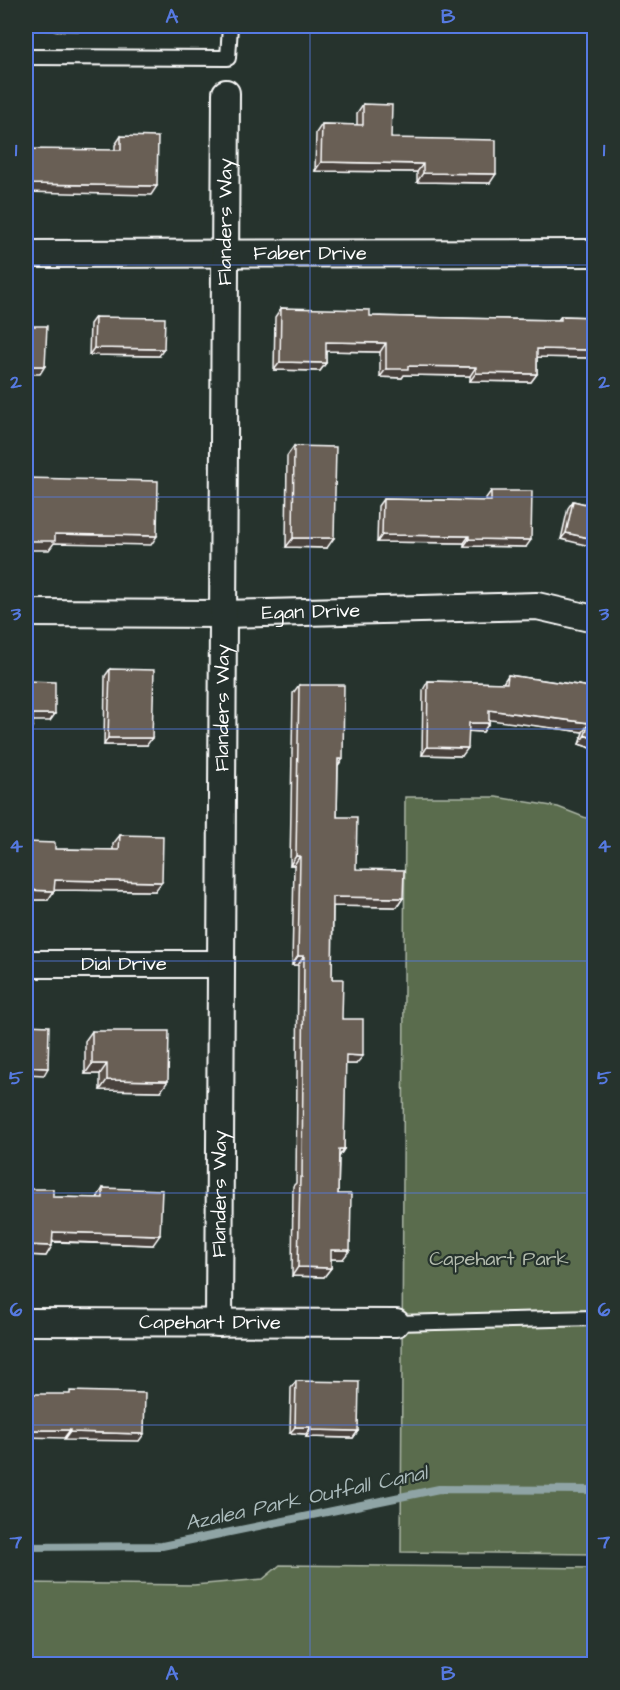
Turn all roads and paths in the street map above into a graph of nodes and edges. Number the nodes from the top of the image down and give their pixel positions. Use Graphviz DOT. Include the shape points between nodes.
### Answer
graph roads {
  1 [pos="230,26"];
  2 [pos="26,57"];
  3 [pos="226,93"];
  4 [pos="594,253"];
  5 [pos="26,254"];
  6 [pos="225,254"];
  7 [pos="26,613"];
  8 [pos="223,614"];
  9 [pos="594,619"];
  10 [pos="26,964"];
  11 [pos="221,964"];
  12 [pos="594,1318"];
  13 [pos="26,1322"];
  14 [pos="219,1323"];
  15 [pos="396,1323"];
  1 -- 2 [label="lane" via="228,58"];
  3 -- 6 [label="street, Flanders Way"];
  4 -- 6 [label="street, Faber Drive"];
  5 -- 6 [label="street, Faber Drive"];
  6 -- 8 [label="street, Flanders Way"];
  7 -- 8 [label="street, Egan Drive"];
  8 -- 9 [label="street, Egan Drive" via="537,606"];
  8 -- 11 [label="street, Flanders Way"];
  10 -- 11 [label="street, Dial Drive"];
  11 -- 14 [label="street, Flanders Way"];
  12 -- 15 [label="lane"];
  13 -- 14 [label="street, Capehart Drive"];
  14 -- 15 [label="street, Capehart Drive"];
}
